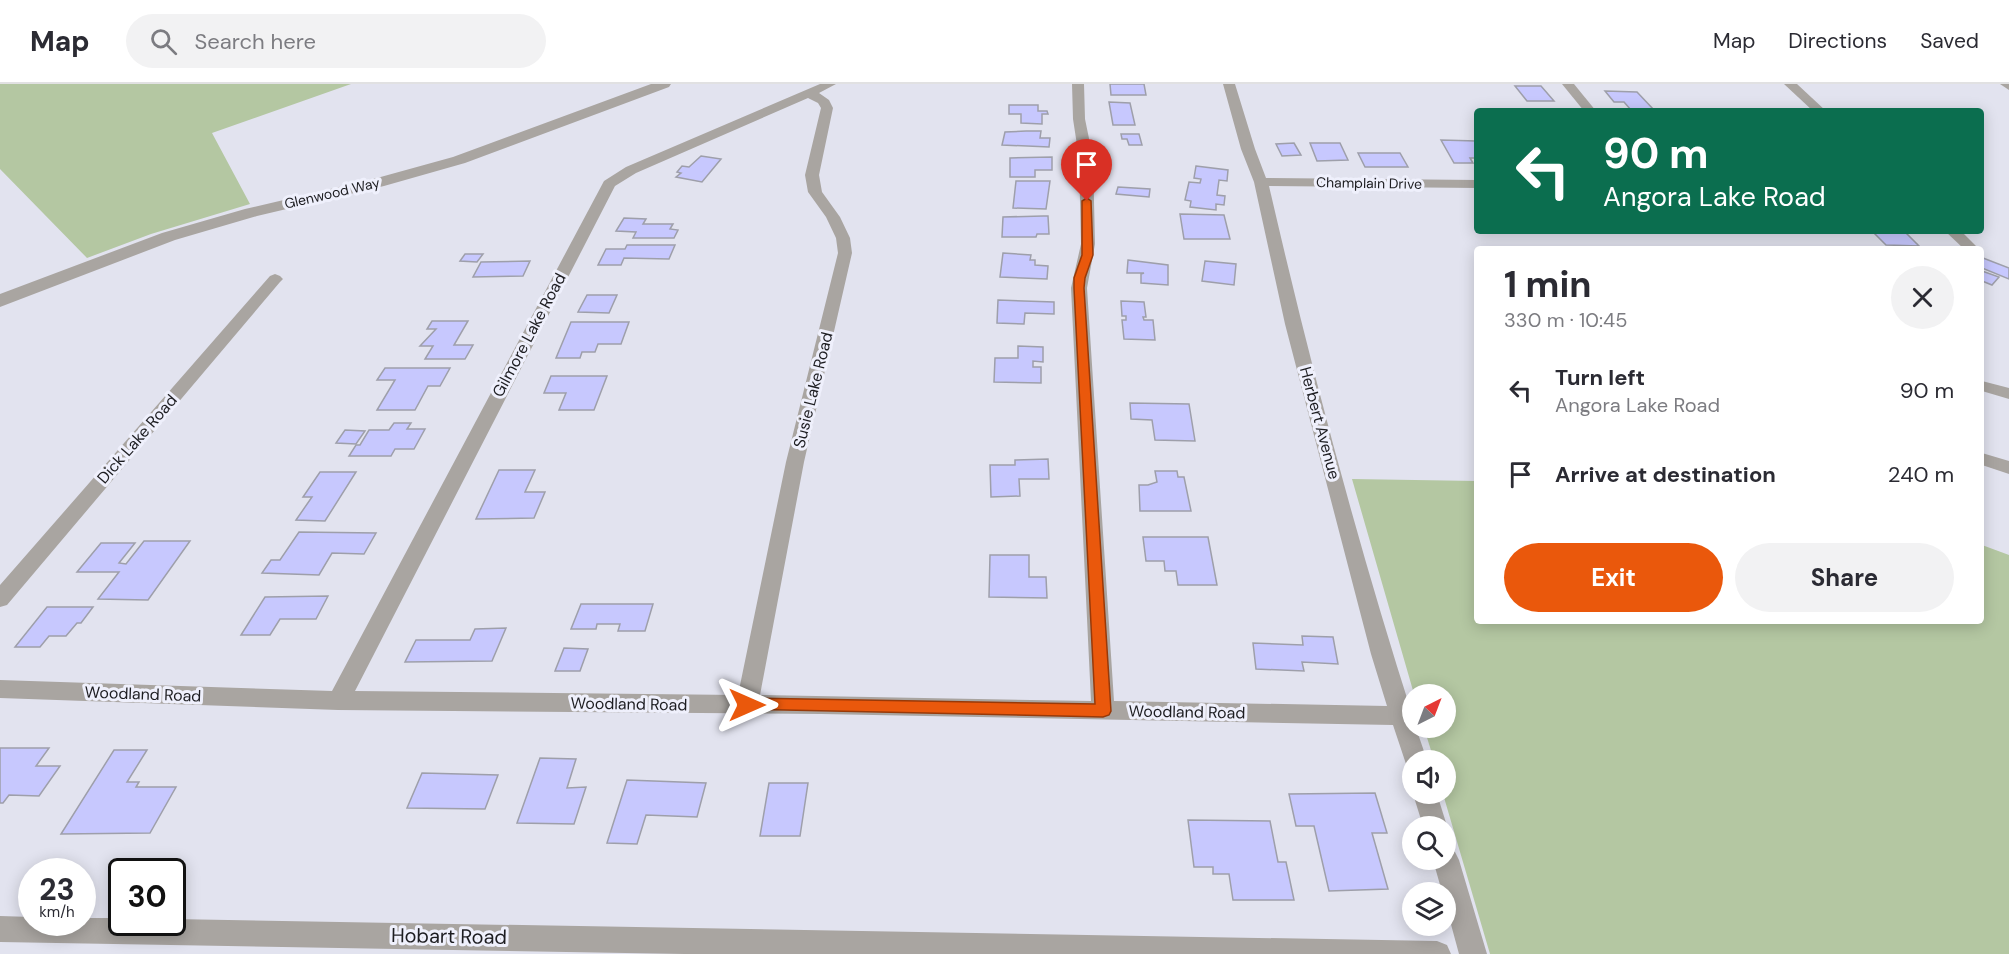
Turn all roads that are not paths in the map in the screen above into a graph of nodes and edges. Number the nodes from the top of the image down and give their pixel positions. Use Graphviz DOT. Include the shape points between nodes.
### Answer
graph roads {
  1 [pos="664,84"];
  2 [pos="830,84"];
  3 [pos="1077,84"];
  4 [pos="1228,84"];
  5 [pos="1568,84"];
  6 [pos="1790,84"];
  7 [pos="808,93"];
  8 [pos="1588,108"];
  9 [pos="1817,108"];
  10 [pos="1261,183"];
  11 [pos="1474,184"];
  12 [pos="1955,234"];
  13 [pos="1969,246"];
  14 [pos="275,279"];
  15 [pos="0,301"];
  16 [pos="1984,387"];
  17 [pos="2009,394"];
  18 [pos="1984,460"];
  19 [pos="2009,468"];
  20 [pos="0,599"];
  21 [pos="0,689"];
  22 [pos="338,701"];
  23 [pos="747,705"];
  24 [pos="1103,711"];
  25 [pos="1401,716"];
  26 [pos="1412,750"];
  27 [pos="1449,870"];
  28 [pos="0,928"];
  29 [pos="1437,954"];
  30 [pos="1473,954"];
  1 -- 15 [label="street, Glenwood Way" via="467,158 228,218 76,270"];
  2 -- 7 [label="street, Gilmore Lake Road"];
  3 -- 24 [label="street" via="1086,158 1088,244 1079,288"];
  4 -- 10 [label="street, Herbert Avenue"];
  5 -- 8 [label="street"];
  6 -- 9 [label="street"];
  7 -- 22 [label="street, Gilmore Lake Road" via="631,170 609,184"];
  7 -- 23 [label="street, Susie Lake Road" via="821,99 827,108 812,168 813,183 838,227 845,253 795,462"];
  10 -- 11 [label="street, Champlain Drive"];
  10 -- 25 [label="street, Herbert Avenue" via="1293,324"];
  12 -- 13 [label="street"];
  14 -- 20 [label="street, Dick Lake Road"];
  16 -- 17 [label="street"];
  18 -- 19 [label="street"];
  21 -- 22 [label="street, Woodland Road"];
  22 -- 23 [label="street, Woodland Road"];
  23 -- 24 [label="street, Woodland Road"];
  24 -- 25 [label="street, Woodland Road"];
  25 -- 26 [label="street, Herbert Avenue"];
  27 -- 30 [label="street"];
  28 -- 29 [label="street, Hobart Road"];
}
